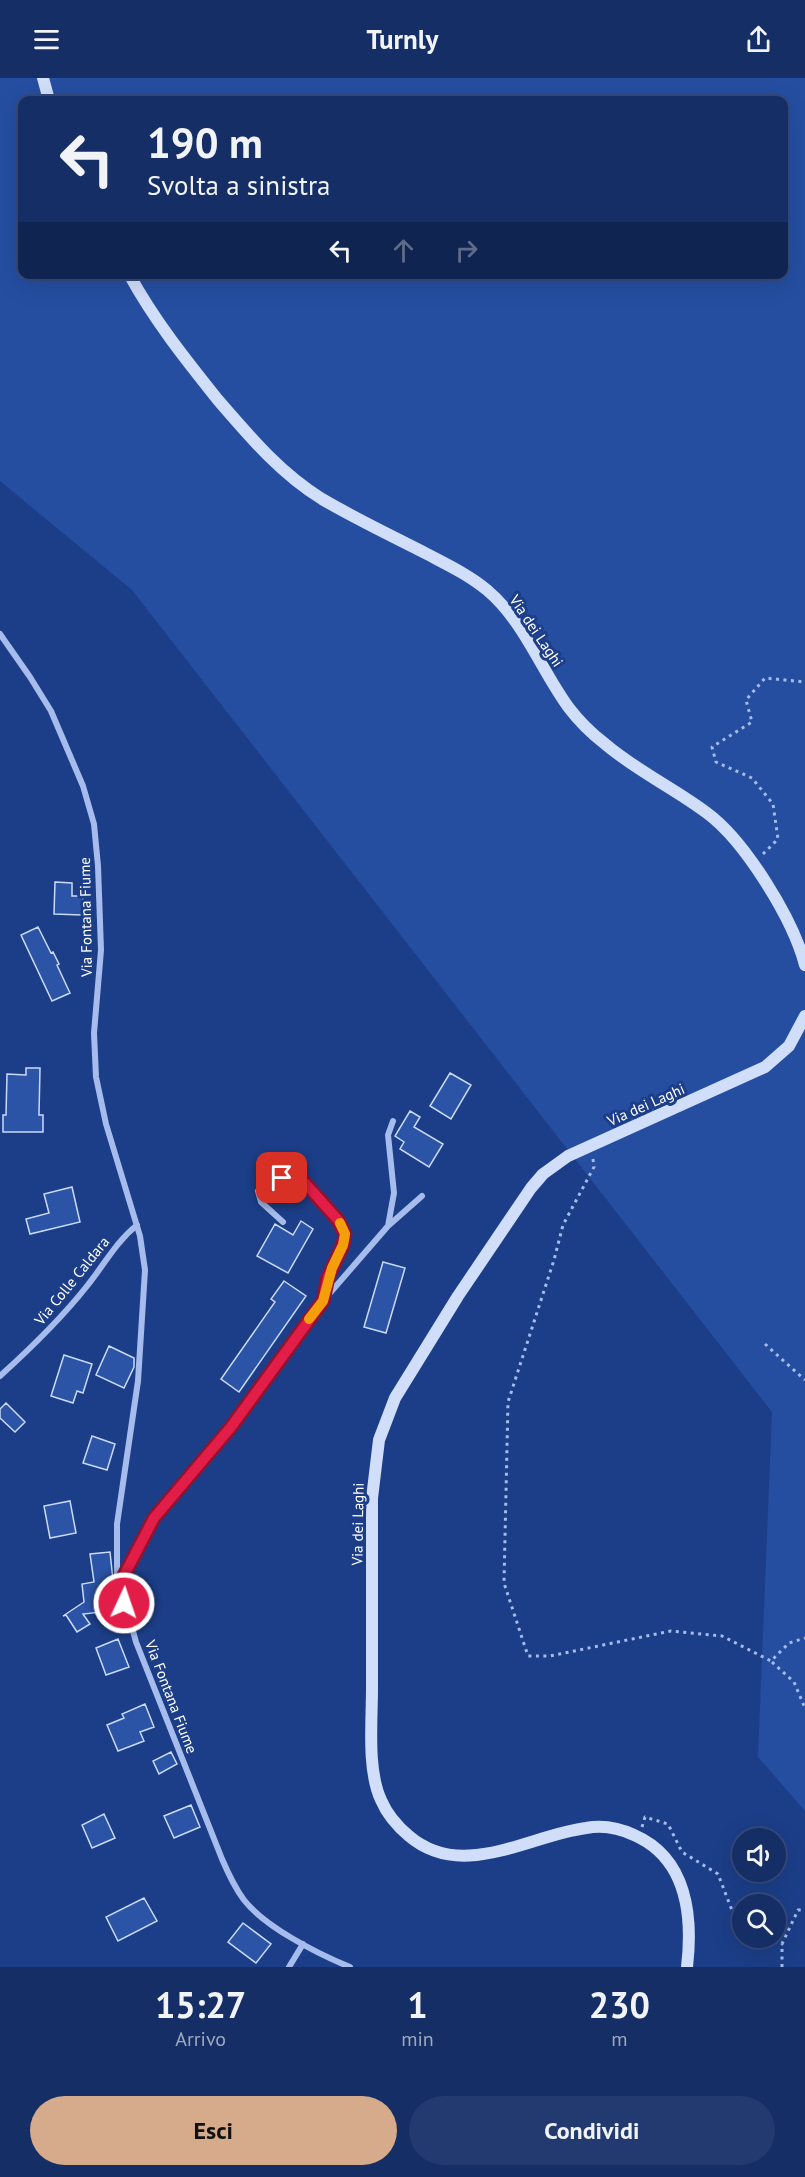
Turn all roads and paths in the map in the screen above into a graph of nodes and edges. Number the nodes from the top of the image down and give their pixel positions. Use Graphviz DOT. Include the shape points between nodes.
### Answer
graph roads {
  1 [pos="43,78"];
  2 [pos="48,96"];
  3 [pos="132,279"];
  4 [pos="0,634"];
  5 [pos="805,682"];
  6 [pos="751,861"];
  7 [pos="805,965"];
  8 [pos="805,1017"];
  9 [pos="393,1121"];
  10 [pos="592,1145"];
  11 [pos="422,1196"];
  12 [pos="283,1222"];
  13 [pos="137,1225"];
  14 [pos="388,1226"];
  15 [pos="323,1301"];
  16 [pos="765,1344"];
  17 [pos="0,1377"];
  18 [pos="805,1380"];
  19 [pos="119,1585"];
  20 [pos="805,1638"];
  21 [pos="771,1661"];
  22 [pos="805,1708"];
  23 [pos="638,1837"];
  24 [pos="732,1910"];
  25 [pos="805,1910"];
  26 [pos="786,1936"];
  27 [pos="303,1944"];
  28 [pos="782,1948"];
  29 [pos="289,1967"];
  30 [pos="350,1967"];
  31 [pos="687,1967"];
  32 [pos="782,1967"];
  1 -- 2 [label="main road"];
  3 -- 6 [label="main road, Via dei Laghi" via="176,347 281,470 326,501 486,590 509,613 579,721 616,753 715,819"];
  4 -- 13 [label="street, Via Fontana Fiume" via="51,711 92,816 101,950 95,1067 104,1117"];
  5 -- 6 [label="path" via="765,678 746,700 752,722 712,747 716,762 752,778 773,804 778,838"];
  6 -- 7 [label="main road, Via dei Laghi" via="792,930"];
  8 -- 10 [label="main road, Via dei Laghi" via="789,1046 765,1067"];
  9 -- 14 [label="street" via="388,1135 394,1193"];
  10 -- 21 [label="path" via="594,1167 563,1226 508,1402 504,1583 528,1656 550,1656 671,1631 722,1636"];
  10 -- 23 [label="main road, Via dei Laghi" via="553,1166 534,1184 403,1382 383,1427 372,1498 373,1766 377,1790 395,1823 417,1842 439,1852 461,1857 487,1854 599,1826"];
  11 -- 14 [label="street"];
  12 -- 15 [label="street" via="261,1202 258,1191 267,1182 292,1178 307,1185 344,1228 345,1239"];
  13 -- 17 [label="street, Via Colle Caldara" via="53,1326"];
  13 -- 19 [label="street, Via Fontana Fiume" via="145,1288 136,1396 116,1535"];
  14 -- 15 [label="street"];
  15 -- 19 [label="street" via="235,1422 154,1518"];
  16 -- 18 [label="path"];
  19 -- 27 [label="street, Via Fontana Fiume" via="140,1653 231,1879 252,1909"];
  20 -- 21 [label="path" via="789,1643"];
  21 -- 22 [label="path" via="794,1682"];
  23 -- 24 [label="path" via="645,1817 668,1824 682,1852 718,1874"];
  23 -- 31 [label="main road, Via dei Laghi" via="668,1860 683,1888 688,1919"];
  25 -- 26 [label="path" via="798,1910"];
  27 -- 29 [label="street"];
  27 -- 30 [label="street, Via Fontana Fiume"];
  28 -- 32 [label="path"];
}
